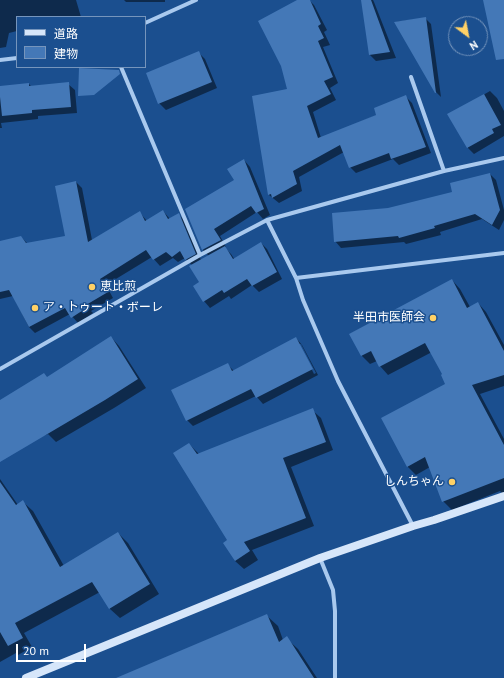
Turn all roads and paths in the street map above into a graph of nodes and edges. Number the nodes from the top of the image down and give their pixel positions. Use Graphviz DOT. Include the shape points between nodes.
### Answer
graph roads {
  1 [pos="196,0"];
  2 [pos="146,23"];
  3 [pos="16,58"];
  4 [pos="0,60"];
  5 [pos="121,68"];
  6 [pos="411,77"];
  7 [pos="504,158"];
  8 [pos="444,171"];
  9 [pos="267,220"];
  10 [pos="504,253"];
  11 [pos="200,255"];
  12 [pos="296,278"];
  13 [pos="0,369"];
  14 [pos="504,496"];
  15 [pos="413,526"];
  16 [pos="320,558"];
  17 [pos="26,678"];
  18 [pos="335,678"];
  1 -- 2 [label="street"];
  3 -- 4 [label="street"];
  5 -- 11 [label="street"];
  6 -- 8 [label="street"];
  7 -- 8 [label="street"];
  8 -- 9 [label="street"];
  9 -- 11 [label="street"];
  9 -- 12 [label="street"];
  10 -- 12 [label="street"];
  11 -- 13 [label="street"];
  12 -- 15 [label="street" via="338,381"];
  14 -- 15 [label="street"];
  15 -- 16 [label="street"];
  16 -- 17 [label="street"];
  16 -- 18 [label="street" via="332,590 335,611"];
}
